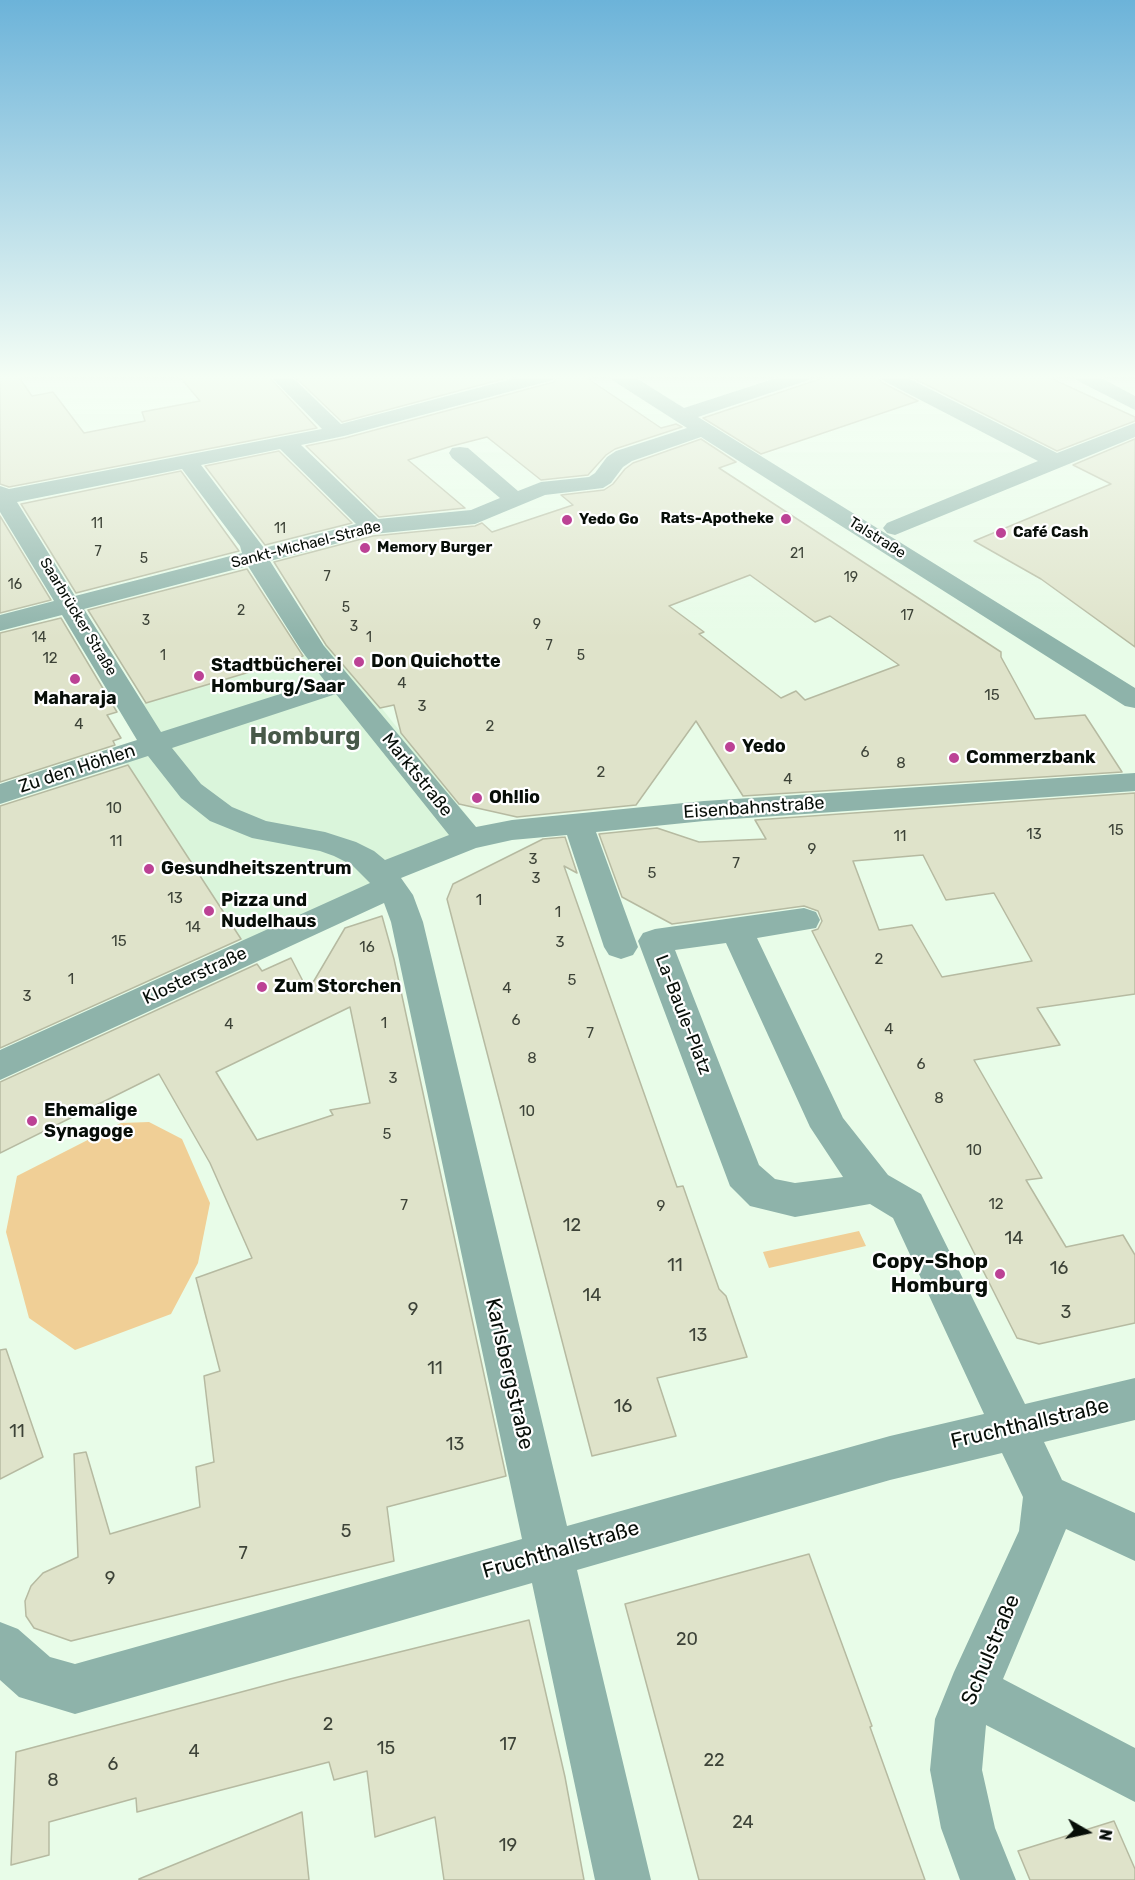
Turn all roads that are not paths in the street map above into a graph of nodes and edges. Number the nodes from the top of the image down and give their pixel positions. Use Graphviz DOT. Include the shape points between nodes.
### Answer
graph roads {
  1 [pos="172,464"];
  2 [pos="189,464"];
  3 [pos="307,464"];
  4 [pos="473,464"];
  5 [pos="614,464"];
  6 [pos="759,464"];
  7 [pos="1054,464"];
  8 [pos="1,496"];
  9 [pos="514,499"];
  10 [pos="372,527"];
  11 [pos="895,528"];
  12 [pos="256,556"];
  13 [pos="71,605"];
  14 [pos="0,623"];
  15 [pos="342,683"];
  16 [pos="1135,700"];
  17 [pos="153,743"];
  18 [pos="1135,782"];
  19 [pos="0,794"];
  20 [pos="578,823"];
  21 [pos="469,839"];
  22 [pos="385,880"];
  23 [pos="804,920"];
  24 [pos="737,930"];
  25 [pos="621,947"];
  26 [pos="0,1066"];
  27 [pos="874,1187"];
  28 [pos="1135,1399"];
  29 [pos="1012,1427"];
  30 [pos="1046,1496"];
  31 [pos="1135,1537"];
  32 [pos="550,1553"];
  33 [pos="0,1647"];
  34 [pos="972,1690"];
  35 [pos="1135,1776"];
  36 [pos="622,1880"];
  37 [pos="988,1880"];
  1 -- 8 [label="street"];
  2 -- 12 [label="street, Marktstraße"];
  3 -- 10 [label="street"];
  4 -- 9 [label="street"];
  5 -- 9 [label="street, Sankt-Michael-Straße" via="595,483 541,489"];
  6 -- 16 [label="street, Talstraße"];
  7 -- 11 [label="street"];
  8 -- 13 [label="street, Saarbrücker Straße"];
  9 -- 10 [label="street, Sankt-Michael-Straße" via="475,517"];
  10 -- 12 [label="street, Sankt-Michael-Straße"];
  12 -- 13 [label="street, Sankt-Michael-Straße"];
  12 -- 15 [label="street, Marktstraße" via="314,650"];
  13 -- 14 [label="street, Sankt-Michael-Straße"];
  13 -- 17 [label="street, Saarbrücker Straße"];
  15 -- 17 [label="street"];
  15 -- 21 [label="street, Marktstraße"];
  17 -- 19 [label="street, Zu den Höhlen"];
  17 -- 22 [label="street, Saarbrücker Straße" via="191,791 221,814 263,831 345,849 363,858"];
  18 -- 20 [label="street, Eisenbahnstraße"];
  20 -- 21 [label="street, Eisenbahnstraße"];
  20 -- 25 [label="street"];
  21 -- 22 [label="street, Eisenbahnstraße"];
  22 -- 26 [label="street, Klosterstraße"];
  22 -- 32 [label="street, Karlsbergstraße" via="397,895 407,922"];
  23 -- 24 [label="street"];
  24 -- 27 [label="street" via="829,1127"];
  24 -- 27 [label="street, La-Baule-Platz" via="655,941 744,1175 764,1194 795,1200"];
  27 -- 29 [label="street" via="907,1206"];
  28 -- 29 [label="street, Fruchthallstraße"];
  29 -- 30 [label="street"];
  29 -- 32 [label="street, Fruchthallstraße"];
  30 -- 31 [label="street"];
  30 -- 34 [label="street, Schulstraße" via="1042,1533"];
  32 -- 33 [label="street, Fruchthallstraße" via="75,1689 37,1679"];
  32 -- 36 [label="street, Karlsbergstraße"];
  34 -- 35 [label="street"];
  34 -- 37 [label="street, Schulstraße" via="962,1719 956,1770 968,1828"];
}
